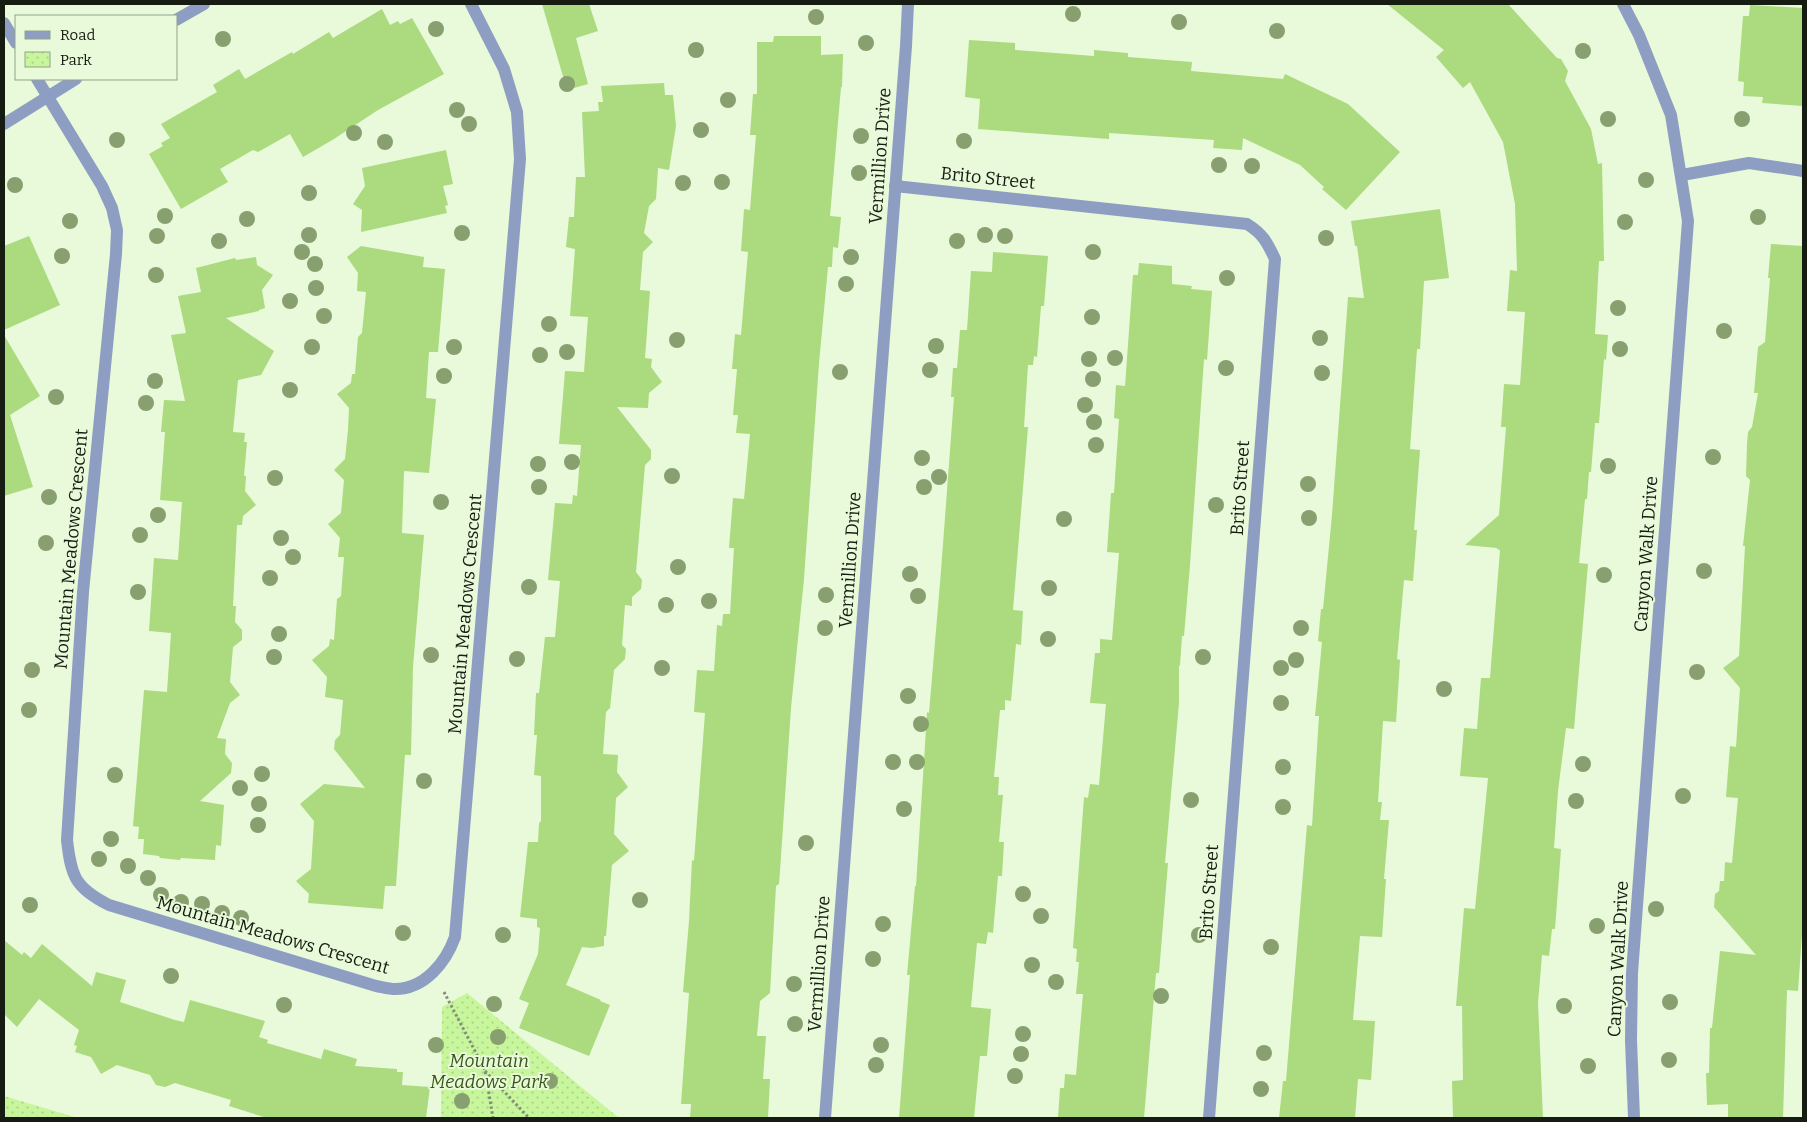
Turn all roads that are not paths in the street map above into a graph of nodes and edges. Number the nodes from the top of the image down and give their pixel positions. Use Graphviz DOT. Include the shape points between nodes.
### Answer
graph roads {
  1 [pos="204,4"];
  2 [pos="471,4"];
  3 [pos="908,4"];
  4 [pos="1623,4"];
  5 [pos="178,19"];
  6 [pos="4,23"];
  7 [pos="15,41"];
  8 [pos="38,80"];
  9 [pos="74,80"];
  10 [pos="48,96"];
  11 [pos="4,124"];
  12 [pos="1803,171"];
  13 [pos="1682,176"];
  14 [pos="895,186"];
  15 [pos="825,1118"];
  16 [pos="1209,1118"];
  17 [pos="1634,1118"];
  1 -- 5 [label="street"];
  2 -- 10 [label="street, Mountain Meadows Crescent" via="504,69 517,112 520,159 455,937 449,953 434,972 416,984 397,989 376,986 109,905 92,896 77,882 69,862 67,840 83,592 117,230 102,186"];
  3 -- 14 [label="street, Vermillion Drive"];
  4 -- 13 [label="street, Canyon Walk Drive" via="1671,115"];
  6 -- 7 [label="street"];
  8 -- 10 [label="street, Mountain Meadows Crescent"];
  9 -- 10 [label="street"];
  10 -- 11 [label="street"];
  12 -- 13 [label="street" via="1749,163"];
  13 -- 17 [label="street, Canyon Walk Drive" via="1688,221 1686,262 1632,973"];
  14 -- 15 [label="street, Vermillion Drive"];
  14 -- 16 [label="street, Brito Street" via="1247,224 1266,240 1275,259"];
}
